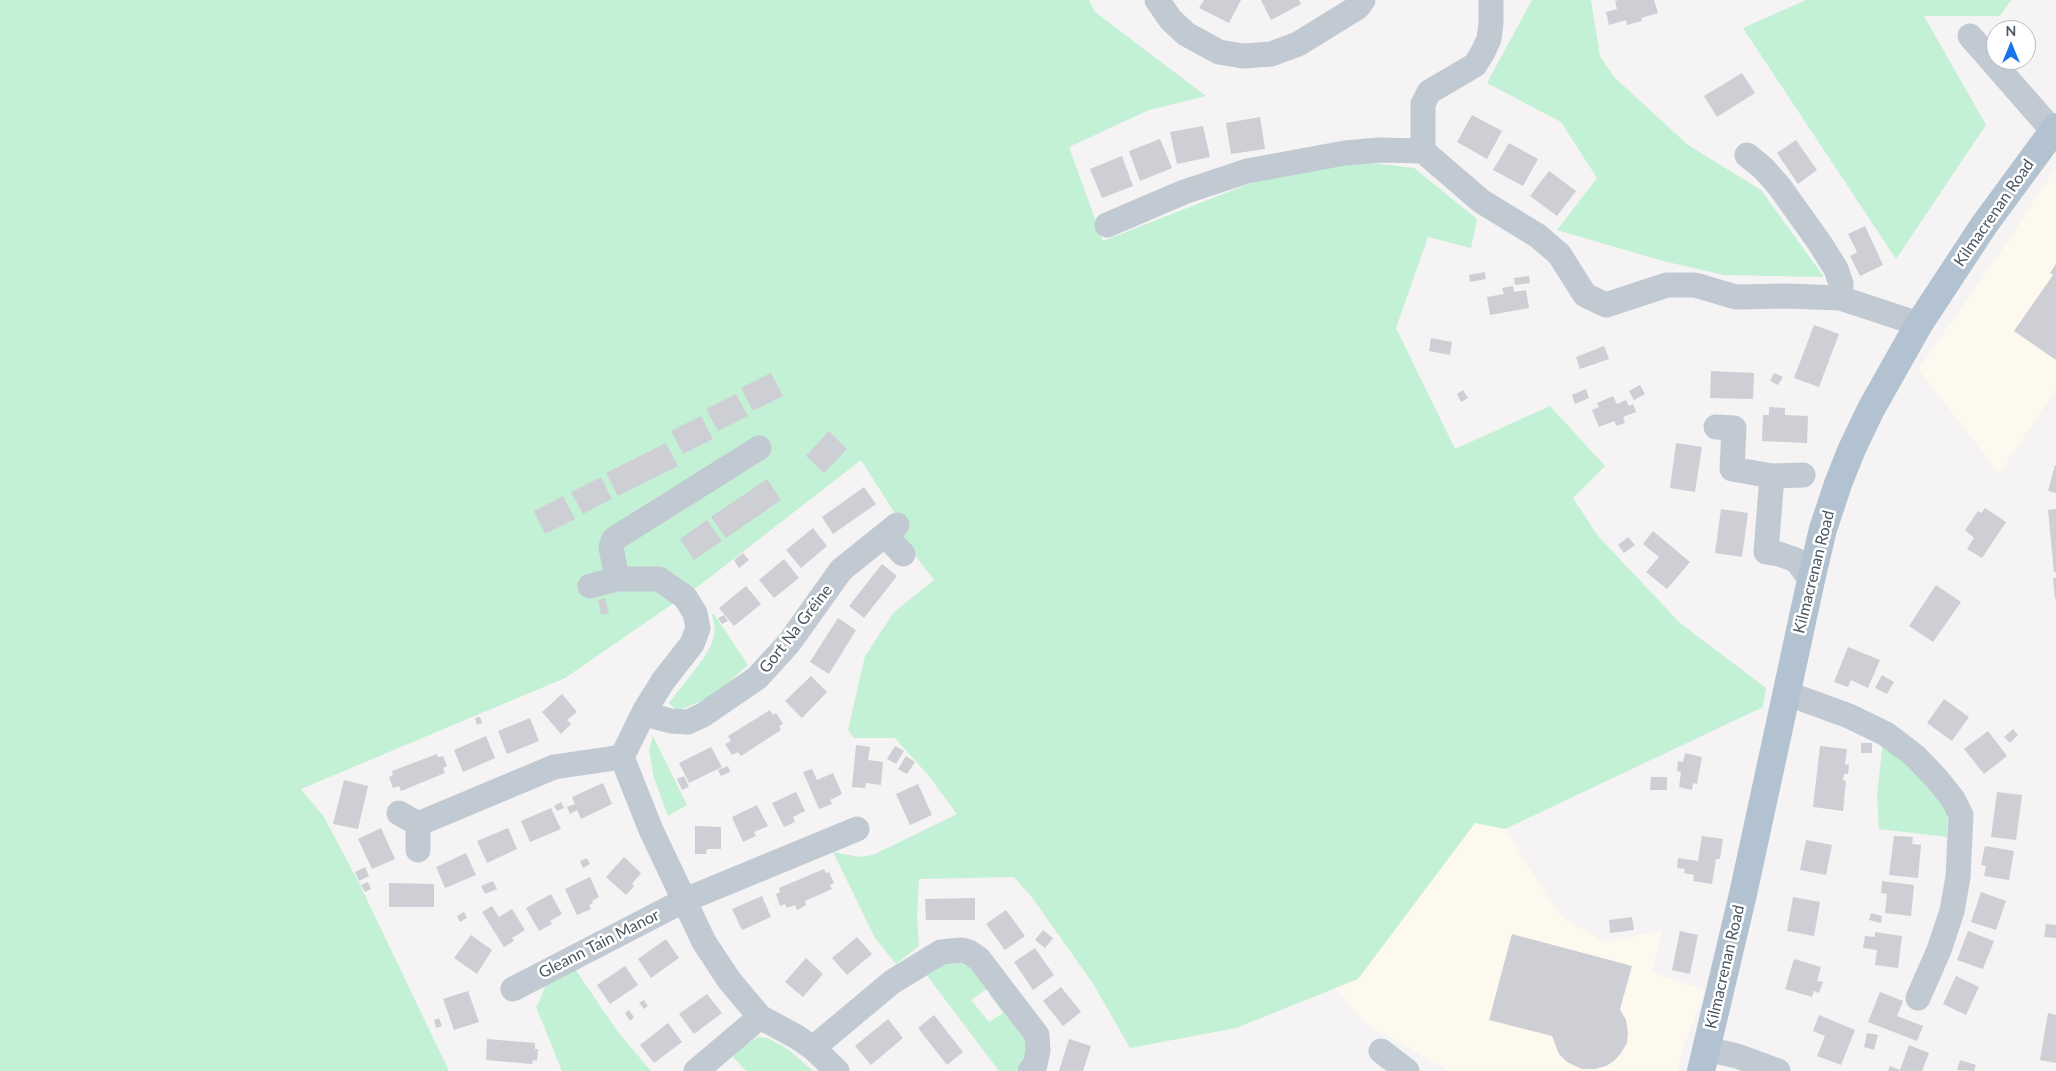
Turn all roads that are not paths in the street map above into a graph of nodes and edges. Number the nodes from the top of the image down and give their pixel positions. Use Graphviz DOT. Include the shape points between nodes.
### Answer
graph roads {
  1 [pos="1157,0"];
  2 [pos="1363,0"];
  3 [pos="1491,0"];
  4 [pos="1970,36"];
  5 [pos="2054,129"];
  6 [pos="1424,151"];
  7 [pos="1747,155"];
  8 [pos="1107,225"];
  9 [pos="1840,298"];
  10 [pos="1919,324"];
  11 [pos="1716,427"];
  12 [pos="759,448"];
  13 [pos="1803,475"];
  14 [pos="1772,476"];
  15 [pos="903,554"];
  16 [pos="617,580"];
  17 [pos="1811,580"];
  18 [pos="590,586"];
  19 [pos="1786,694"];
  20 [pos="645,710"];
  21 [pos="622,757"];
  22 [pos="857,829"];
  23 [pos="418,850"];
  24 [pos="685,900"];
  25 [pos="513,989"];
  26 [pos="1918,998"];
  27 [pos="760,1017"];
  28 [pos="813,1048"];
  29 [pos="1381,1051"];
  30 [pos="1704,1060"];
  31 [pos="696,1071"];
  32 [pos="837,1071"];
  33 [pos="1030,1071"];
  34 [pos="1407,1071"];
  35 [pos="1778,1071"];
  1 -- 2 [label="street" via="1186,34 1219,52 1242,56 1271,54 1298,44 1344,16"];
  3 -- 6 [label="street" via="1489,39 1475,65 1429,92 1426,98"];
  4 -- 5 [label="street"];
  5 -- 10 [label="main road, Kilmacrenan Road" via="1989,218"];
  6 -- 8 [label="street" via="1354,152 1247,171 1184,192"];
  6 -- 9 [label="street" via="1481,202 1538,236 1559,254 1585,294 1606,305 1667,285 1695,285 1736,297"];
  7 -- 9 [label="street" via="1779,186 1836,268 1841,284"];
  9 -- 10 [label="street"];
  10 -- 17 [label="main road, Kilmacrenan Road" via="1851,451 1823,529"];
  11 -- 14 [label="street" via="1734,428 1732,469"];
  12 -- 16 [label="street" via="614,539 611,547"];
  13 -- 14 [label="street"];
  14 -- 17 [label="street" via="1766,552 1796,560"];
  15 -- 20 [label="street, Gort Na Gréine" via="891,530 841,570 789,643 757,678 703,715 688,722 671,721"];
  16 -- 18 [label="street"];
  16 -- 20 [label="street" via="659,579 685,597 696,613 698,628 692,644"];
  17 -- 19 [label="main road, Kilmacrenan Road"];
  19 -- 26 [label="street" via="1849,716 1886,734 1915,756 1937,779 1961,815 1958,877 1952,911"];
  19 -- 30 [label="main road, Kilmacrenan Road"];
  20 -- 21 [label="street"];
  21 -- 23 [label="street" via="554,767 408,818"];
  21 -- 24 [label="street" via="651,830"];
  22 -- 24 [label="street, Gleann Tain Manor"];
  24 -- 25 [label="street, Gleann Tain Manor"];
  24 -- 27 [label="street" via="704,942 729,980"];
  27 -- 28 [label="street"];
  27 -- 31 [label="street"];
  28 -- 32 [label="street"];
  28 -- 33 [label="street" via="892,982 941,952 962,950 979,959 1037,1035 1038,1051"];
  29 -- 34 [label="street"];
  30 -- 35 [label="street" via="1737,1056"];
}
